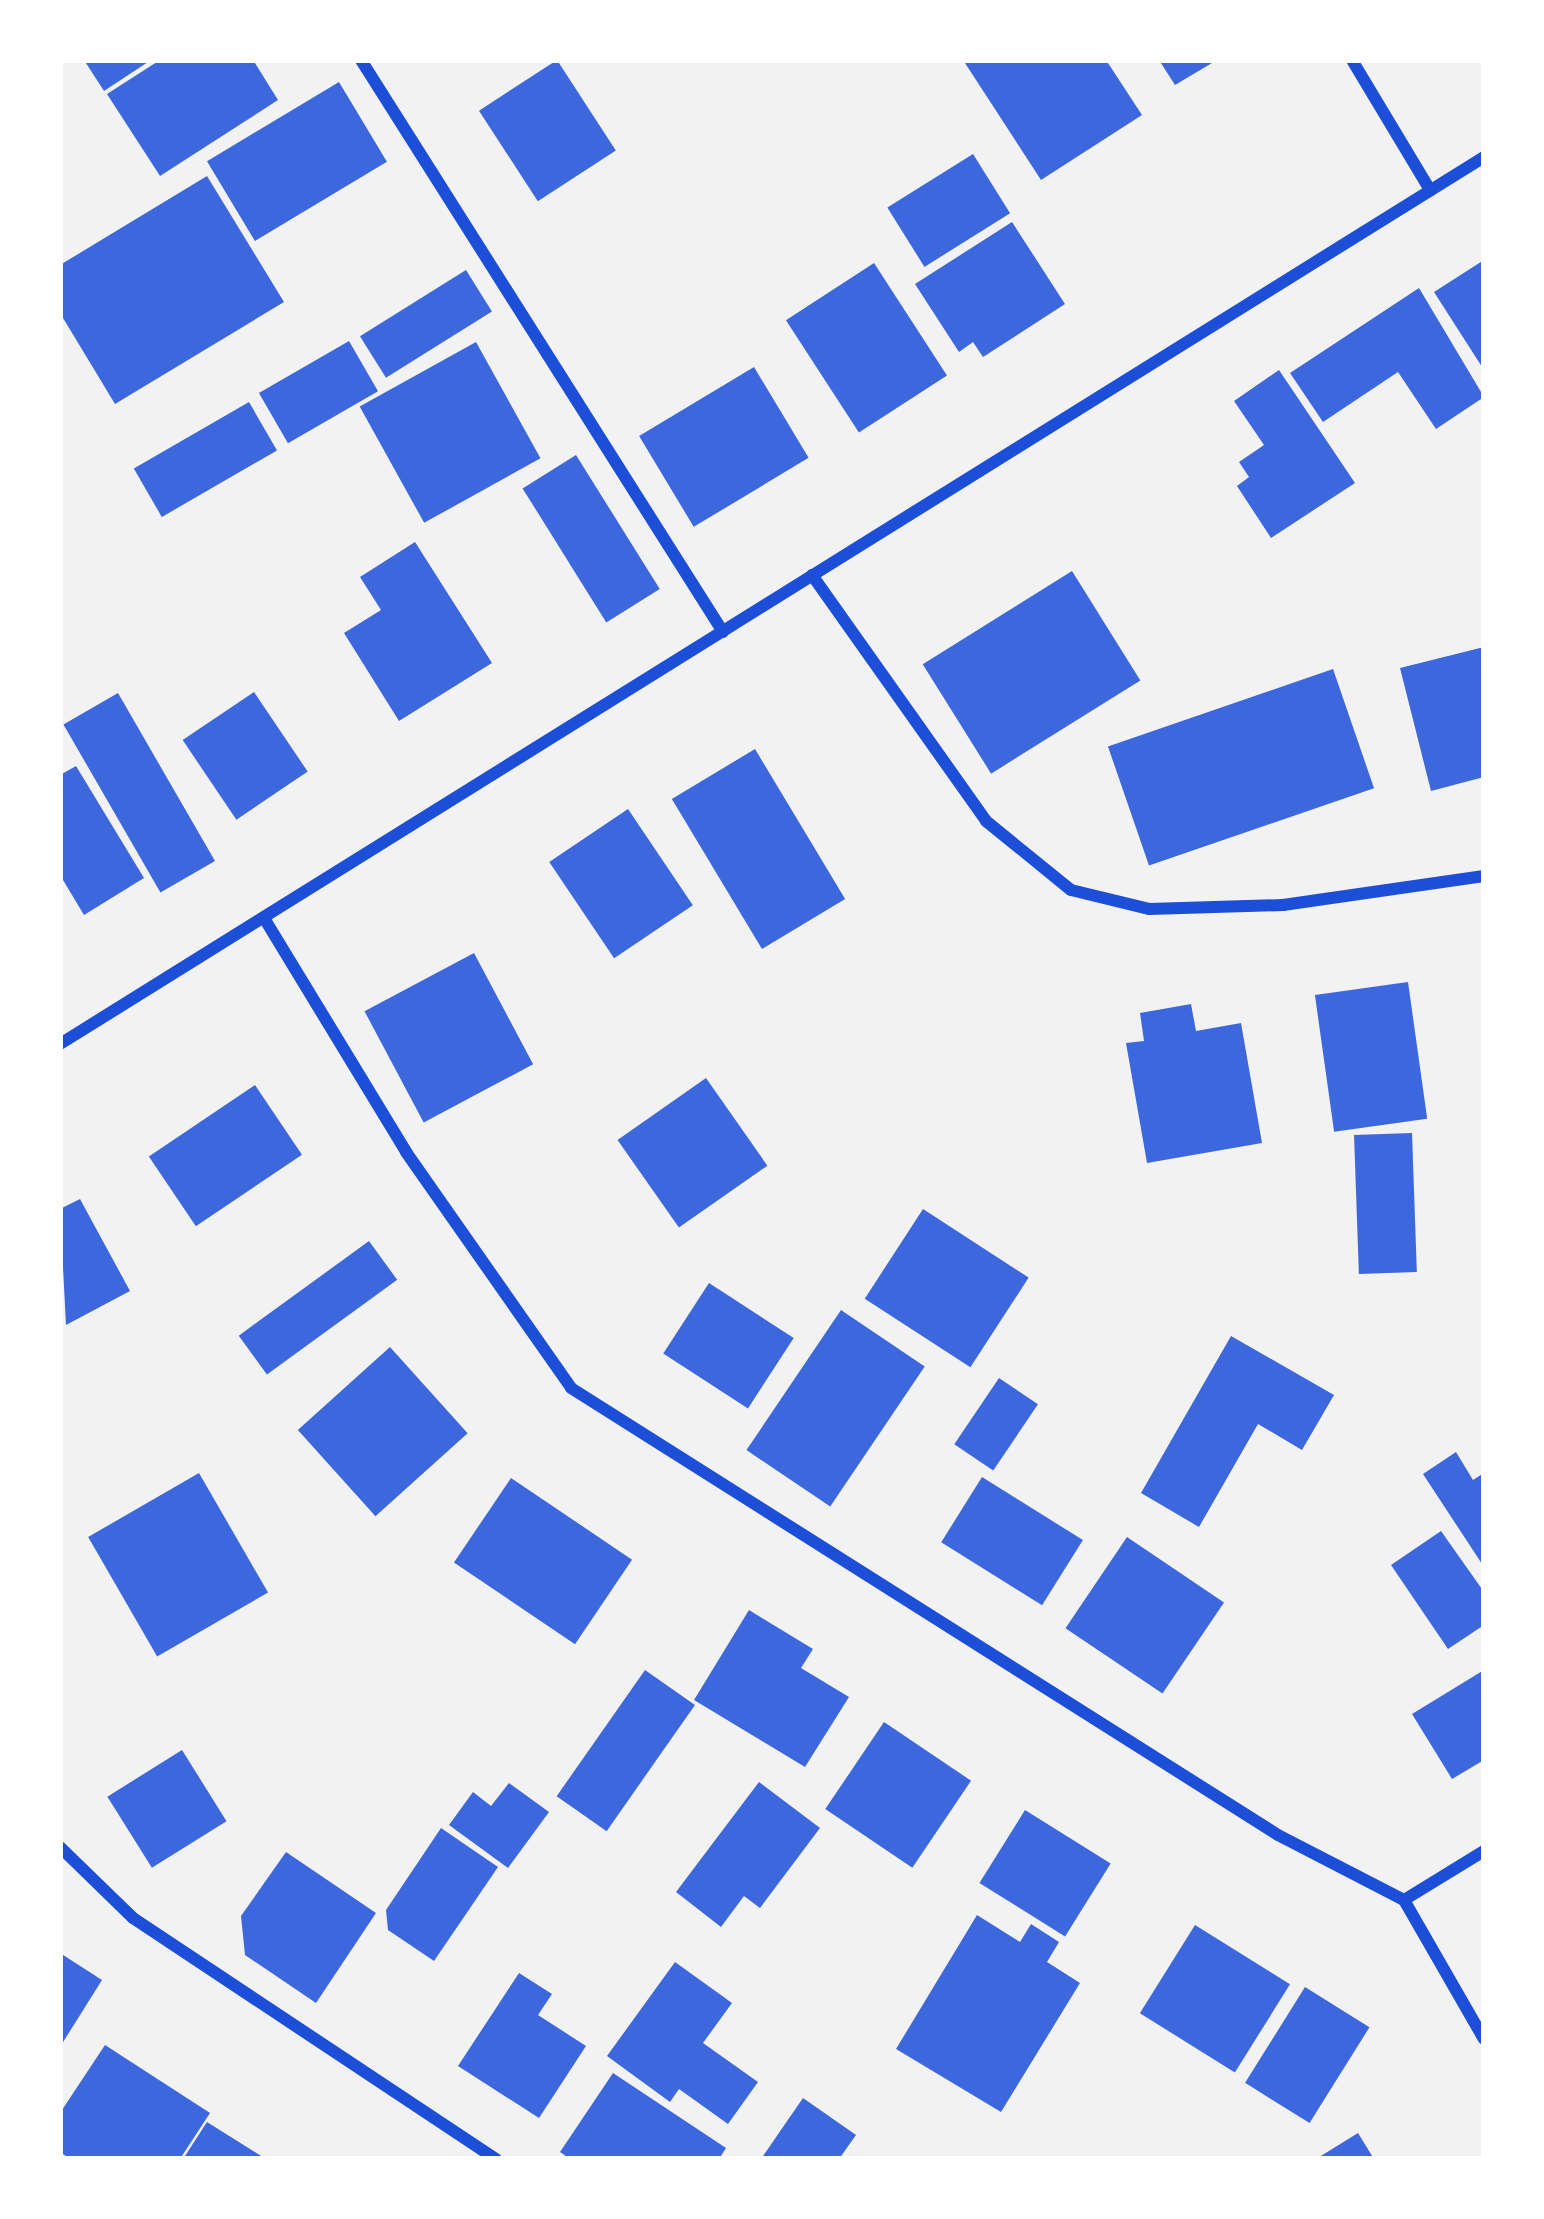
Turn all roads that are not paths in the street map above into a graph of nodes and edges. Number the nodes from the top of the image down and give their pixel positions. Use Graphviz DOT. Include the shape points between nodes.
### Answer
graph roads {
  1 [pos="361,60"];
  2 [pos="1352,60"];
  3 [pos="1484,157"];
  4 [pos="1430,190"];
  5 [pos="812,574"];
  6 [pos="723,632"];
  7 [pos="1484,876"];
  8 [pos="264,918"];
  9 [pos="60,1044"];
  10 [pos="60,1847"];
  11 [pos="1484,1851"];
  12 [pos="1404,1900"];
  13 [pos="1484,2038"];
  14 [pos="496,2159"];
  1 -- 6 [label="street"];
  2 -- 4 [label="street"];
  3 -- 4 [label="street"];
  4 -- 5 [label="street"];
  5 -- 6 [label="street"];
  5 -- 7 [label="street" via="986,821 1071,890 1172,909 1283,905"];
  6 -- 8 [label="street"];
  8 -- 9 [label="street"];
  8 -- 12 [label="street" via="406,1152 571,1388 1278,1834"];
  10 -- 14 [label="street" via="133,1918"];
  11 -- 12 [label="street"];
  12 -- 13 [label="street"];
}
